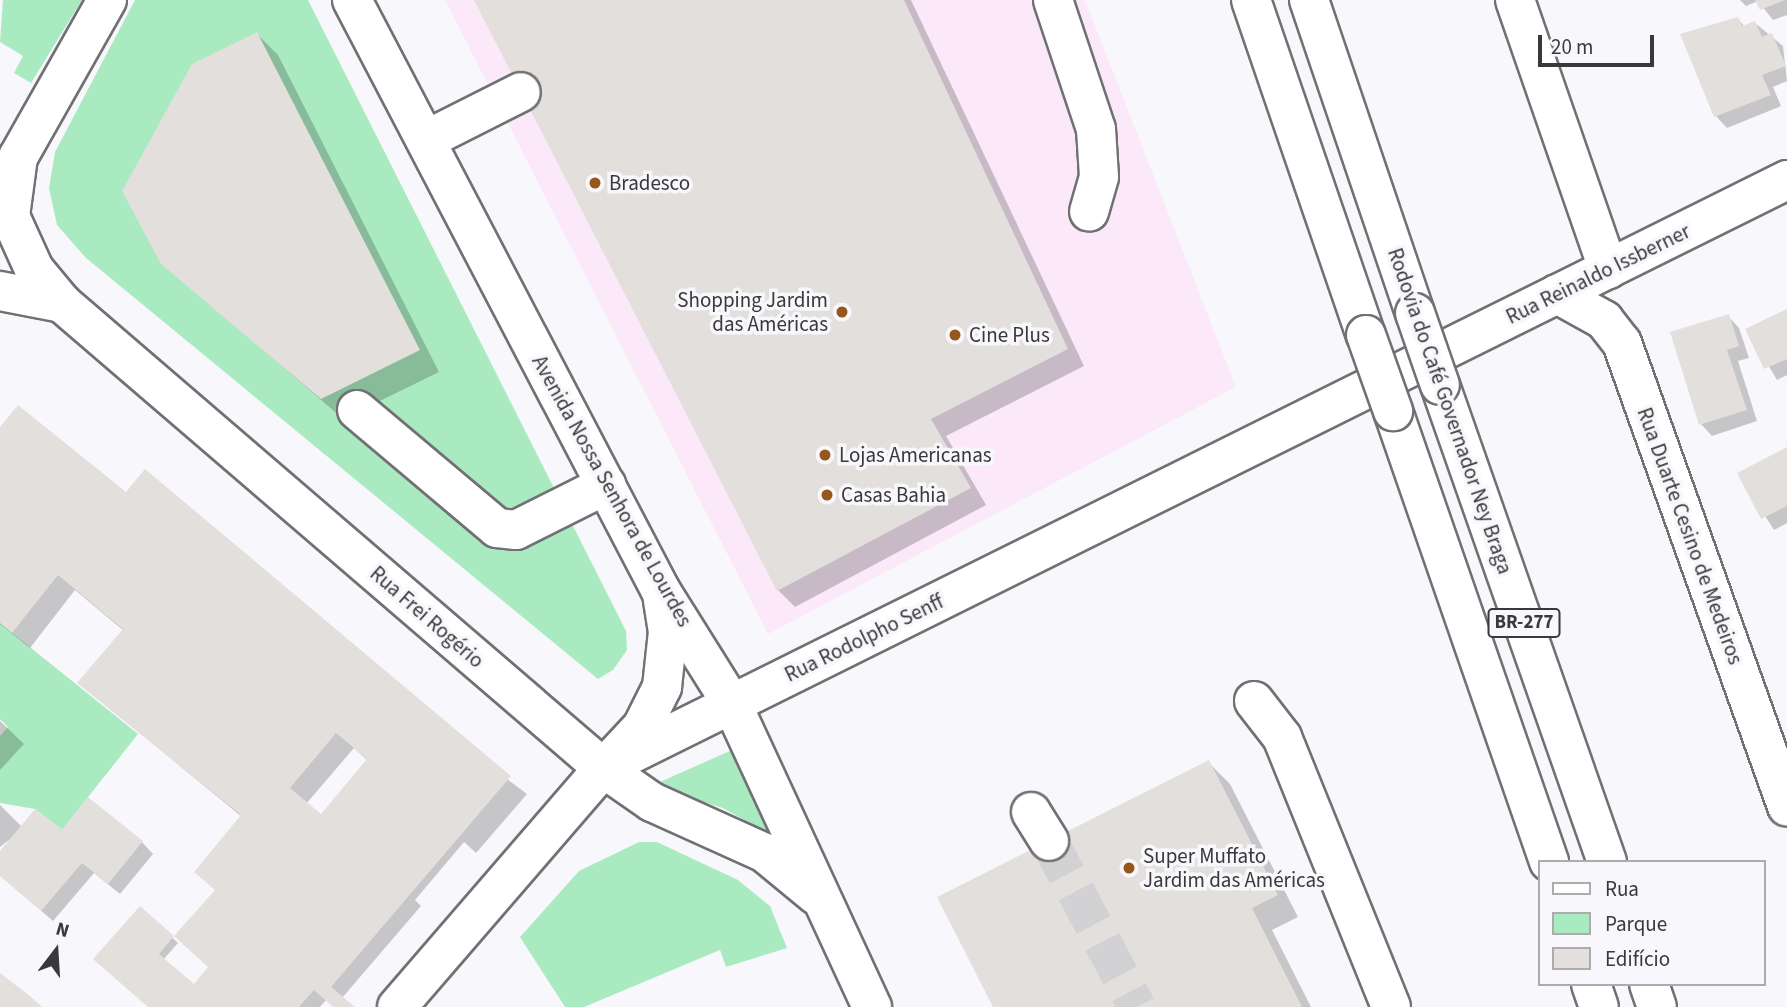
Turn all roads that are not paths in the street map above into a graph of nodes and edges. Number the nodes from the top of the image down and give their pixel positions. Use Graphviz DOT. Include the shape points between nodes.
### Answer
graph roads {
  1 [pos="107,0"];
  2 [pos="352,0"];
  3 [pos="1053,0"];
  4 [pos="1251,0"];
  5 [pos="1309,0"];
  6 [pos="1515,0"];
  7 [pos="521,92"];
  8 [pos="426,140"];
  9 [pos="1787,180"];
  10 [pos="1089,212"];
  11 [pos="1608,269"];
  12 [pos="0,291"];
  13 [pos="1557,294"];
  14 [pos="62,303"];
  15 [pos="1424,377"];
  16 [pos="357,410"];
  17 [pos="606,485"];
  18 [pos="661,591"];
  19 [pos="1254,701"];
  20 [pos="733,704"];
  21 [pos="603,768"];
  22 [pos="1787,806"];
  23 [pos="1548,860"];
  24 [pos="1606,860"];
  25 [pos="816,895"];
  26 [pos="1592,986"];
  27 [pos="1650,986"];
  28 [pos="870,1000"];
  29 [pos="397,1007"];
  30 [pos="1391,1007"];
  31 [pos="1599,1007"];
  32 [pos="1657,1007"];
  1 -- 14 [label="main road, Rua Frei Rogério" via="18,157 11,186 18,244"];
  2 -- 8 [label="main road, Avenida Nossa Senhora de Lourdes"];
  3 -- 10 [label="main road" via="1096,129 1100,177"];
  4 -- 23 [label="main road, BR-277, bridge"];
  5 -- 15 [label="main road, Rodovia do Café Governador Ney Braga / BR-277, bridge" via="1415,313"];
  6 -- 11 [label="main road"];
  7 -- 8 [label="main road"];
  8 -- 17 [label="main road, Avenida Nossa Senhora de Lourdes"];
  9 -- 11 [label="main road, Rua Reinaldo Issberner"];
  11 -- 13 [label="main road, Rua Reinaldo Issberner"];
  12 -- 14 [label="main road"];
  13 -- 15 [label="main road, Rua Reinaldo Issberner"];
  13 -- 22 [label="main road, Rua Duarte Cesino de Medeiros" via="1604,320 1622,343"];
  14 -- 21 [label="main road, Rua Frei Rogério"];
  15 -- 20 [label="main road, Rua Rodolpho Senff"];
  15 -- 24 [label="main road, Rodovia do Café Governador Ney Braga / BR-277"];
  16 -- 17 [label="main road" via="497,528 516,530"];
  17 -- 18 [label="main road, Avenida Nossa Senhora de Lourdes"];
  18 -- 20 [label="main road, Avenida Nossa Senhora de Lourdes"];
  18 -- 21 [label="main road" via="668,632 662,687 642,726"];
  19 -- 30 [label="main road" via="1282,737"];
  20 -- 21 [label="main road, Rua Rodolpho Senff"];
  20 -- 25 [label="main road, Avenida Nossa Senhora de Lourdes"];
  21 -- 25 [label="main road, Rua Frei Rogério" via="652,802 765,853"];
  21 -- 29 [label="main road, Rua Rodolpho Senff"];
  25 -- 28 [label="main road, Avenida Nossa Senhora de Lourdes"];
  26 -- 31 [label="main road"];
  27 -- 32 [label="main road"];
}
